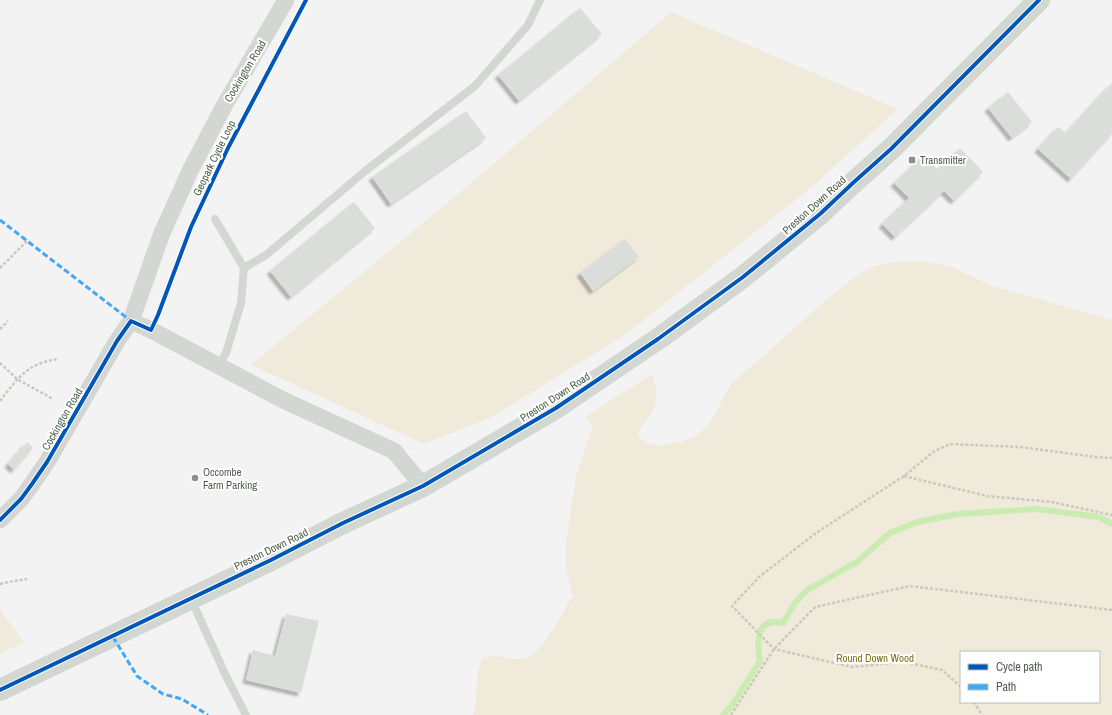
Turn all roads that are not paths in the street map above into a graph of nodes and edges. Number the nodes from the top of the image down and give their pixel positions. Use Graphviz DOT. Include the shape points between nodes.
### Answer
graph roads {
  1 [pos="286,0"];
  2 [pos="540,0"];
  3 [pos="1038,0"];
  4 [pos="215,219"];
  5 [pos="244,268"];
  6 [pos="131,321"];
  7 [pos="218,366"];
  8 [pos="423,486"];
  9 [pos="0,520"];
  10 [pos="190,598"];
  11 [pos="0,690"];
  12 [pos="246,715"];
  1 -- 6 [label="street, Cockington Road" via="224,106 191,169 162,233"];
  2 -- 5 [label="lane" via="528,25 475,86 364,172 266,255"];
  3 -- 8 [label="street, Preston Down Road" via="891,149 820,214 743,277 658,339 556,408"];
  4 -- 5 [label="lane"];
  5 -- 7 [label="lane" via="241,303 226,353"];
  6 -- 7 [label="street"];
  6 -- 9 [label="street, Cockington Road" via="44,467 21,499"];
  7 -- 8 [label="street" via="283,400 394,450"];
  8 -- 10 [label="street, Preston Down Road"];
  10 -- 11 [label="street, Preston Down Road"];
  10 -- 12 [label="lane"];
}
